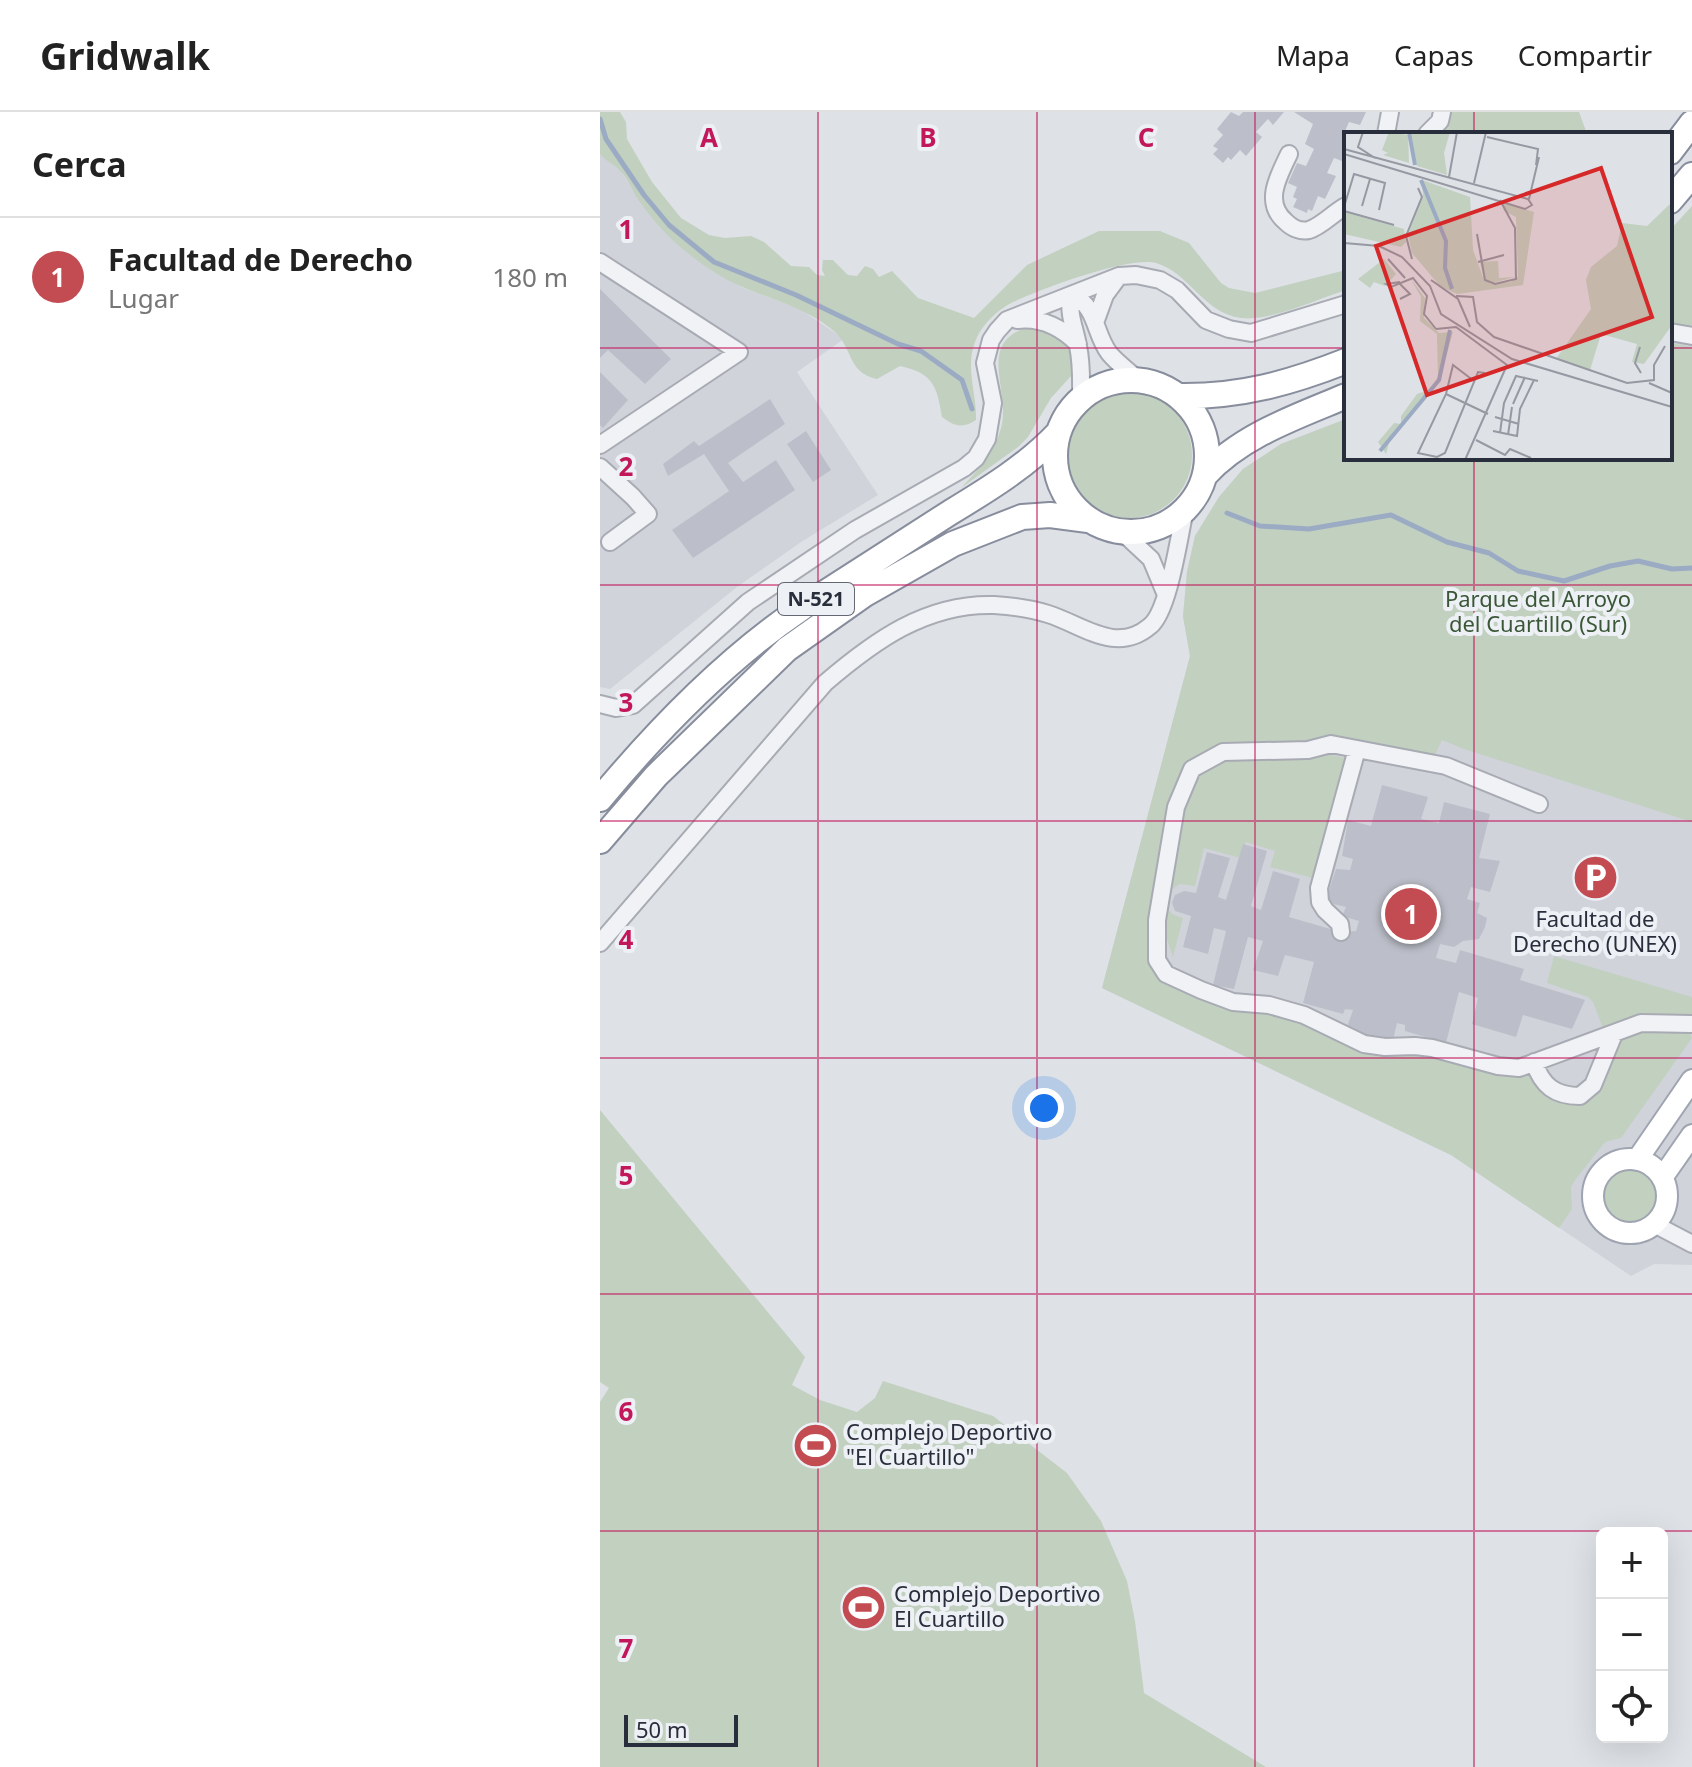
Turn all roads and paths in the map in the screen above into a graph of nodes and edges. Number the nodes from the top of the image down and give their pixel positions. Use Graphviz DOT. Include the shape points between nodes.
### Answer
graph roads {
  1 [pos="1390,112"];
  2 [pos="1442,112"];
  3 [pos="1692,123"];
  4 [pos="1386,132"];
  5 [pos="1430,132"];
  6 [pos="1672,149"];
  7 [pos="1289,154"];
  8 [pos="1692,175"];
  9 [pos="1672,199"];
  10 [pos="1344,207"];
  11 [pos="600,262"];
  12 [pos="1119,276"];
  13 [pos="1072,295"];
  14 [pos="1344,305"];
  15 [pos="1007,320"];
  16 [pos="1096,320"];
  17 [pos="1672,332"];
  18 [pos="1692,336"];
  19 [pos="1078,344"];
  20 [pos="1344,362"];
  21 [pos="1138,380"];
  22 [pos="1179,396"];
  23 [pos="1344,397"];
  24 [pos="1081,398"];
  25 [pos="1058,433"];
  26 [pos="600,445"];
  27 [pos="600,467"];
  28 [pos="1205,475"];
  29 [pos="1185,510"];
  30 [pos="1088,520"];
  31 [pos="1122,532"];
  32 [pos="610,542"];
  33 [pos="1166,595"];
  34 [pos="600,704"];
  35 [pos="1357,749"];
  36 [pos="600,799"];
  37 [pos="1539,804"];
  38 [pos="600,841"];
  39 [pos="1341,932"];
  40 [pos="600,943"];
  41 [pos="1692,1024"];
  42 [pos="1614,1034"];
  43 [pos="1534,1062"];
  44 [pos="1692,1080"];
  45 [pos="1692,1135"];
  46 [pos="1637,1160"];
  47 [pos="1662,1178"];
  48 [pos="1654,1224"];
  49 [pos="1692,1244"];
  1 -- 4 [label="street"];
  2 -- 5 [label="street"];
  3 -- 6 [label="highway"];
  7 -- 10 [label="street" via="1275,183 1272,203 1279,216 1290,226 1311,229"];
  8 -- 9 [label="highway"];
  11 -- 26 [label="street" via="739,352"];
  12 -- 13 [label="street"];
  12 -- 14 [label="street" via="1160,280 1206,320 1251,333"];
  12 -- 16 [label="street"];
  13 -- 15 [label="street"];
  13 -- 16 [label="street" via="1083,300"];
  13 -- 19 [label="street" via="1070,316"];
  15 -- 19 [label="street" via="1046,323 1064,330"];
  15 -- 34 [label="street" via="991,340 985,363 993,403 987,439 976,458 748,602 633,705"];
  16 -- 21 [label="street" via="1110,355"];
  17 -- 18 [label="street"];
  19 -- 24 [label="street"];
  20 -- 22 [label="highway" via="1244,393"];
  21 -- 22 [label="highway"];
  21 -- 24 [label="highway" via="1108,383"];
  22 -- 28 [label="highway" via="1198,418 1205,437"];
  23 -- 28 [label="highway" via="1274,426"];
  24 -- 25 [label="highway, N-521"];
  25 -- 30 [label="highway" via="1057,475 1066,496"];
  25 -- 36 [label="highway, N-521" via="997,483 800,609 715,677 642,748"];
  27 -- 32 [label="street" via="648,514"];
  28 -- 29 [label="highway"];
  29 -- 31 [label="highway, N-521" via="1156,528"];
  29 -- 33 [label="street"];
  30 -- 31 [label="highway, N-521"];
  30 -- 38 [label="highway, N-521" via="1022,517 953,544 865,594 787,649 656,776"];
  31 -- 33 [label="street" via="1151,559"];
  33 -- 40 [label="street" via="1153,625 1117,640 1045,613 994,605 942,611 886,636 825,683"];
  35 -- 37 [label="street" via="1446,766"];
  35 -- 39 [label="street" via="1319,888 1320,902"];
  35 -- 43 [label="street" via="1331,744 1308,750 1223,752 1192,769 1176,807 1157,920 1157,960 1166,974 1201,990 1233,1002 1304,1015 1364,1044 1432,1048 1498,1066 1519,1068"];
  41 -- 42 [label="street" via="1641,1023"];
  42 -- 43 [label="street"];
  42 -- 43 [label="street" via="1593,1085 1580,1096 1552,1091"];
  44 -- 46 [label="main road"];
  45 -- 47 [label="main road"];
  46 -- 47 [label="main road"];
  46 -- 48 [label="main road" via="1620,1160 1601,1173 1593,1189 1594,1206 1616,1231 1634,1233"];
  47 -- 48 [label="main road" via="1666,1202"];
  48 -- 49 [label="street"];
}
